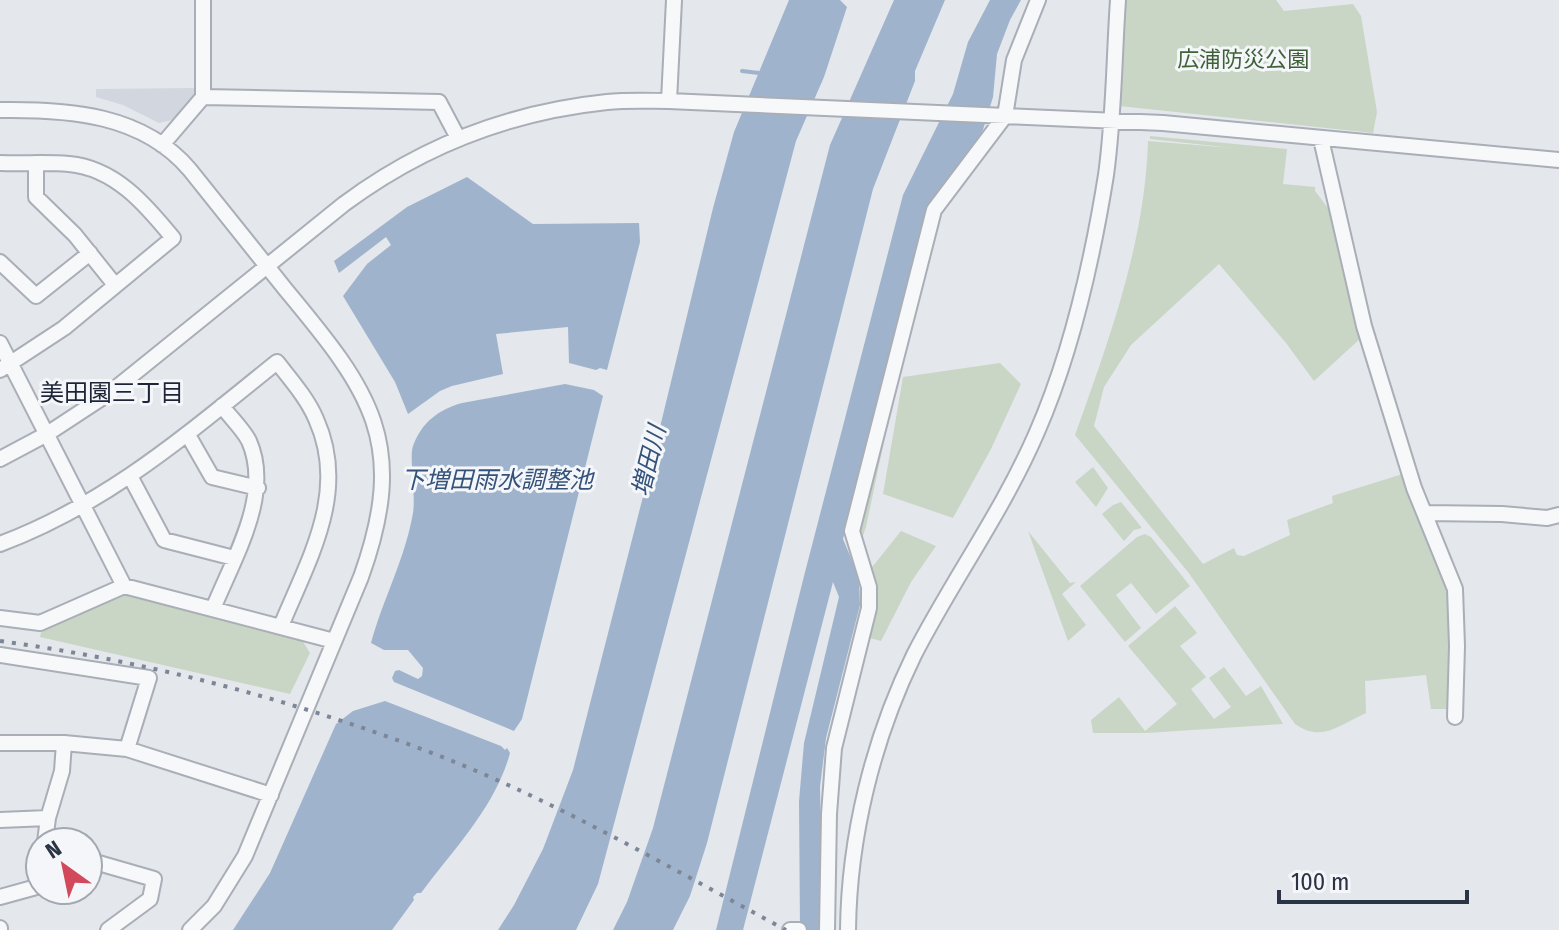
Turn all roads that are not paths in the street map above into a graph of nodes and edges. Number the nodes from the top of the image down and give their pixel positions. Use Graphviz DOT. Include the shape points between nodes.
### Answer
graph roads {
  1 [pos="203,0"];
  2 [pos="674,0"];
  3 [pos="1038,0"];
  4 [pos="1118,0"];
  5 [pos="203,97"];
  6 [pos="669,101"];
  7 [pos="0,110"];
  8 [pos="1001,116"];
  9 [pos="1111,121"];
  10 [pos="458,138"];
  11 [pos="1321,139"];
  12 [pos="162,145"];
  13 [pos="1559,160"];
  14 [pos="0,163"];
  15 [pos="36,163"];
  16 [pos="90,253"];
  17 [pos="0,262"];
  18 [pos="267,266"];
  19 [pos="115,285"];
  20 [pos="0,343"];
  21 [pos="5,367"];
  22 [pos="222,406"];
  23 [pos="47,434"];
  24 [pos="188,435"];
  25 [pos="0,459"];
  26 [pos="130,476"];
  27 [pos="258,488"];
  28 [pos="85,506"];
  29 [pos="1425,513"];
  30 [pos="1559,515"];
  31 [pos="0,544"];
  32 [pos="234,558"];
  33 [pos="124,586"];
  34 [pos="213,609"];
  35 [pos="0,618"];
  36 [pos="281,626"];
  37 [pos="334,641"];
  38 [pos="0,655"];
  39 [pos="1455,717"];
  40 [pos="0,743"];
  41 [pos="64,743"];
  42 [pos="127,749"];
  43 [pos="271,795"];
  44 [pos="48,818"];
  45 [pos="0,820"];
  46 [pos="47,826"];
  47 [pos="104,865"];
  48 [pos="24,890"];
  49 [pos="0,897"];
  50 [pos="108,930"];
  51 [pos="190,930"];
  52 [pos="827,930"];
  53 [pos="848,930"];
  1 -- 5 [label="street"];
  2 -- 6 [label="street"];
  3 -- 8 [label="street" via="1014,60"];
  4 -- 9 [label="street"];
  5 -- 10 [label="street" via="439,102"];
  5 -- 12 [label="street"];
  6 -- 8 [label="street"];
  6 -- 10 [label="street" via="611,102 535,113"];
  7 -- 12 [label="street" via="92,115"];
  8 -- 9 [label="street"];
  8 -- 52 [label="street" via="934,210 852,531 869,587 869,608 834,748"];
  9 -- 11 [label="street"];
  9 -- 53 [label="street" via="1106,175 1062,365 1011,490 914,656 891,709 855,841"];
  10 -- 18 [label="street" via="372,184"];
  11 -- 13 [label="street"];
  11 -- 29 [label="street" via="1364,326"];
  12 -- 18 [label="street" via="186,165"];
  14 -- 15 [label="street"];
  15 -- 16 [label="street" via="36,197"];
  15 -- 19 [label="street" via="73,164 109,177 143,200 173,238"];
  16 -- 17 [label="street" via="36,296"];
  16 -- 19 [label="street"];
  18 -- 23 [label="street" via="111,392"];
  18 -- 37 [label="street" via="352,373 377,428 382,487 374,541"];
  19 -- 21 [label="street"];
  20 -- 21 [label="street"];
  21 -- 23 [label="street"];
  22 -- 24 [label="street"];
  22 -- 27 [label="street" via="248,439"];
  22 -- 36 [label="street" via="277,362 315,417 327,451 329,494 319,537"];
  23 -- 25 [label="street"];
  23 -- 28 [label="street"];
  24 -- 26 [label="street"];
  24 -- 27 [label="street" via="212,477"];
  26 -- 28 [label="street"];
  26 -- 32 [label="street" via="164,540"];
  27 -- 32 [label="street"];
  28 -- 31 [label="street"];
  28 -- 33 [label="street"];
  29 -- 30 [label="street"];
  29 -- 39 [label="street" via="1455,589"];
  32 -- 34 [label="street"];
  33 -- 34 [label="street"];
  33 -- 35 [label="street" via="40,623"];
  34 -- 36 [label="street"];
  36 -- 37 [label="street"];
  37 -- 43 [label="street"];
  38 -- 42 [label="street" via="149,678"];
  40 -- 41 [label="street"];
  41 -- 42 [label="street"];
  41 -- 44 [label="street"];
  42 -- 43 [label="street"];
  43 -- 51 [label="street" via="230,882"];
  44 -- 45 [label="street"];
  44 -- 46 [label="street"];
  47 -- 50 [label="street" via="154,879 150,899"];
  48 -- 49 [label="street"];
}
